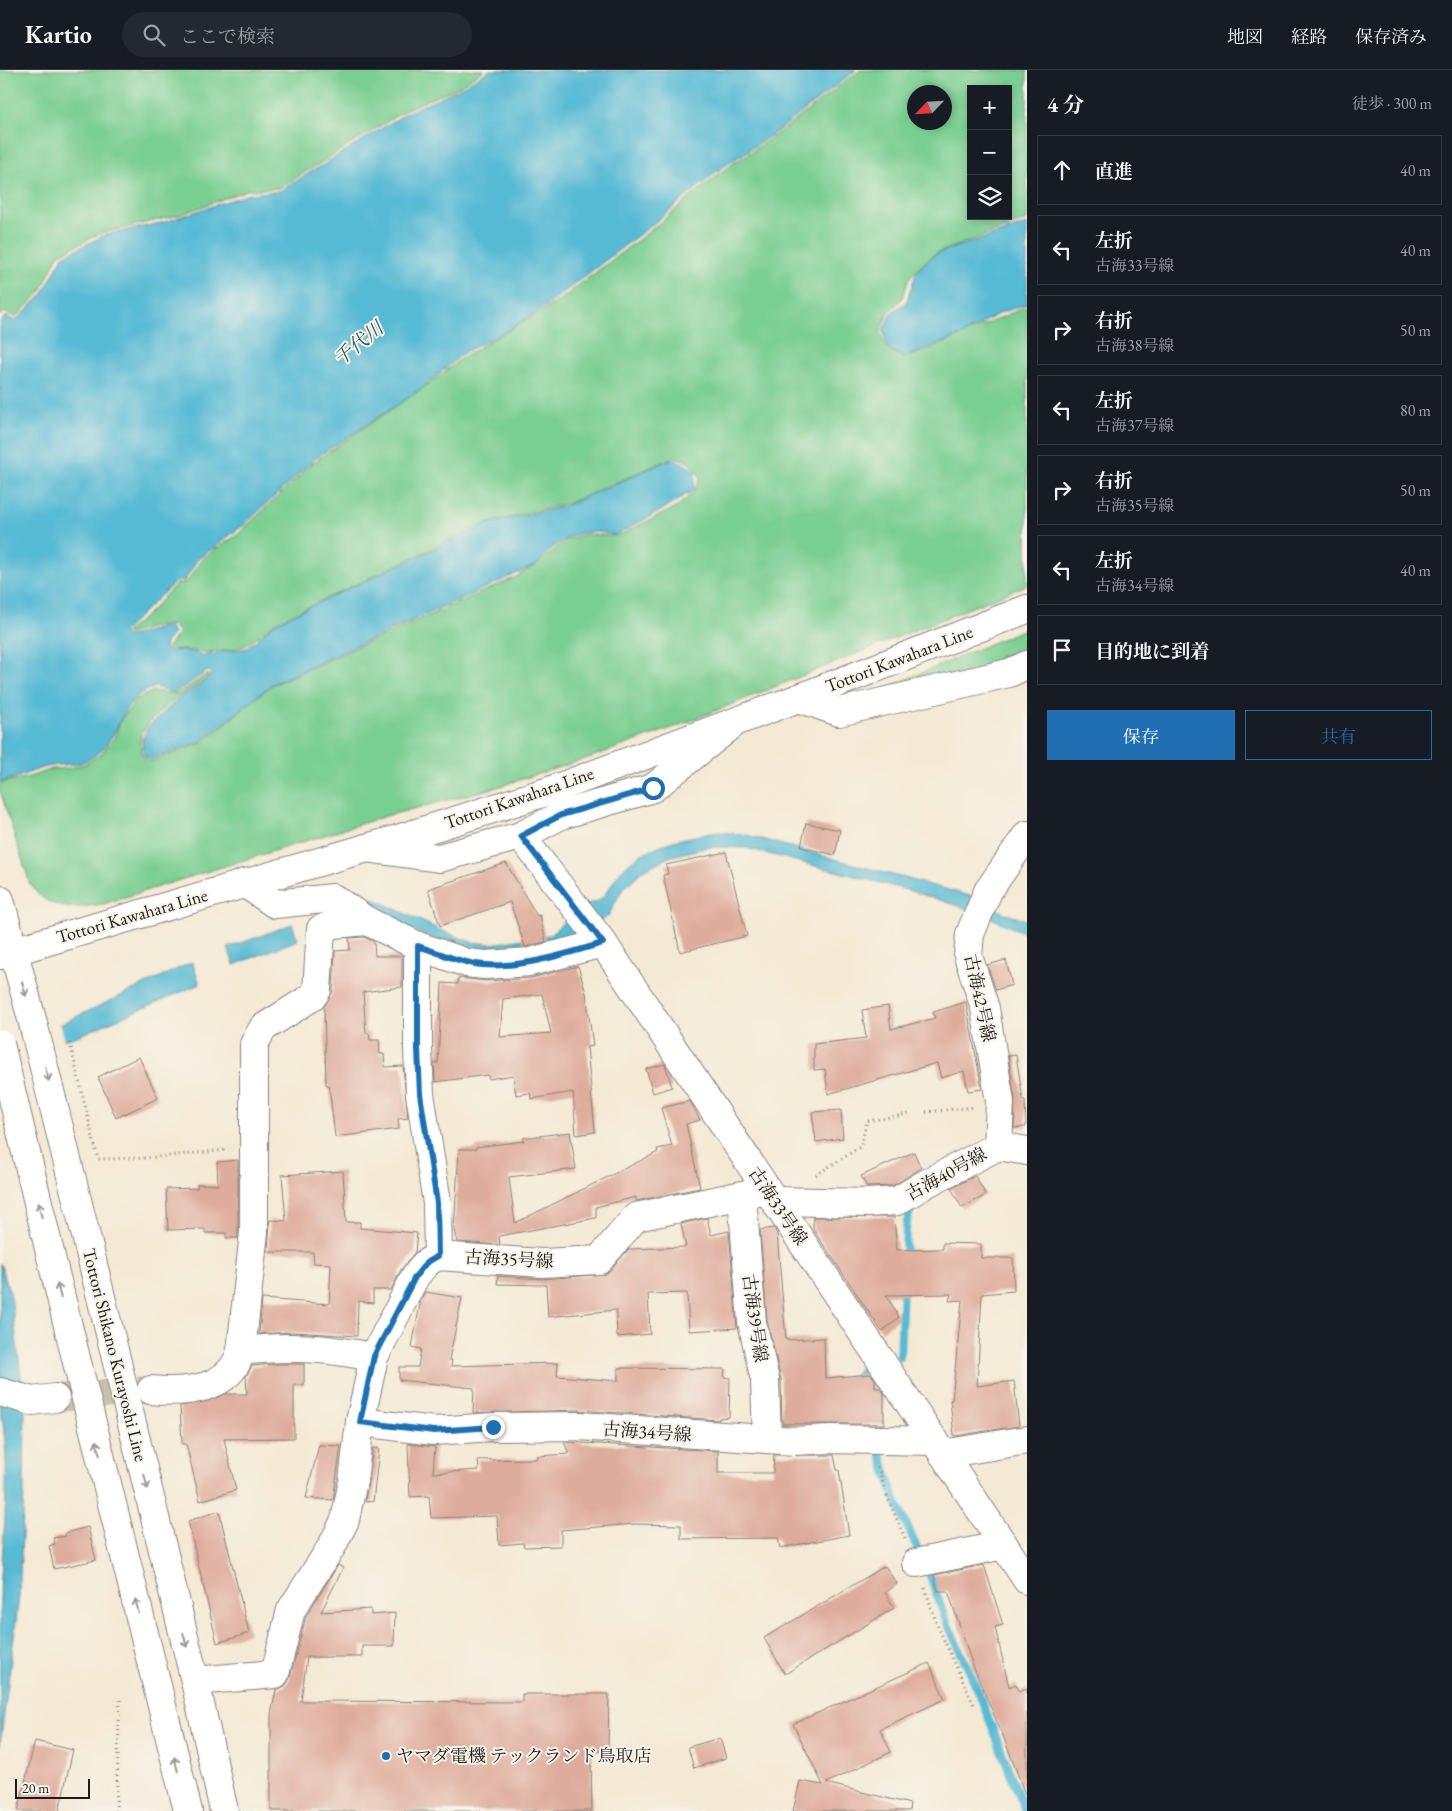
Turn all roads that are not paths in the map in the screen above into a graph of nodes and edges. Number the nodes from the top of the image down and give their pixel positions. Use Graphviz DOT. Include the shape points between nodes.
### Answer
graph roads {
  1 [pos="1027,608"];
  2 [pos="1027,665"];
  3 [pos="799,698"];
  4 [pos="741,718"];
  5 [pos="1027,835"];
  6 [pos="521,836"];
  7 [pos="365,848"];
  8 [pos="244,884"];
  9 [pos="1,905"];
  10 [pos="367,921"];
  11 [pos="603,943"];
  12 [pos="418,946"];
  13 [pos="7,953"];
  14 [pos="0,1044"];
  15 [pos="998,1146"];
  16 [pos="1027,1151"];
  17 [pos="761,1196"];
  18 [pos="438,1256"];
  19 [pos="241,1351"];
  20 [pos="374,1356"];
  21 [pos="151,1390"];
  22 [pos="0,1392"];
  23 [pos="55,1398"];
  24 [pos="360,1422"];
  25 [pos="767,1439"];
  26 [pos="1027,1440"];
  27 [pos="939,1447"];
  28 [pos="1004,1545"];
  29 [pos="916,1563"];
  30 [pos="1024,1572"];
  31 [pos="195,1680"];
  32 [pos="188,1811"];
  33 [pos="224,1811"];
  1 -- 3 [label="street, Tottori Kawahara Line"];
  2 -- 3 [label="street" via="1009,673 839,712"];
  3 -- 4 [label="street, Tottori Kawahara Line"];
  4 -- 6 [label="street" via="653,788 561,815"];
  4 -- 7 [label="street, Tottori Kawahara Line" via="549,790"];
  5 -- 15 [label="street, 古海42号線" via="988,891 970,934 968,956 985,1008 1000,1104"];
  6 -- 7 [label="street" via="439,858"];
  6 -- 11 [label="street, 古海33号線"];
  7 -- 8 [label="street, Tottori Kawahara Line"];
  8 -- 10 [label="street" via="275,904 333,898"];
  8 -- 13 [label="street, Tottori Kawahara Line"];
  9 -- 13 [label="street, Tottori Shikano Kurayoshi Line"];
  10 -- 12 [label="street"];
  10 -- 19 [label="street" via="334,924 320,930 317,990 263,1028 254,1044 254,1232"];
  11 -- 12 [label="street" via="530,962 485,965 467,963"];
  11 -- 17 [label="street, 古海33号線"];
  12 -- 18 [label="street" via="420,1094 437,1203"];
  13 -- 31 [label="street, Tottori Shikano Kurayoshi Line, one-way, bridge" via="34,1027"];
  32 -- 14 [label="street, one-way, bridge"];
  15 -- 16 [label="street, 古海40号線"];
  15 -- 17 [label="street, 古海40号線" via="897,1201 869,1203"];
  17 -- 18 [label="street, 古海35号線" via="636,1217 599,1260 542,1263"];
  17 -- 25 [label="street, 古海39号線" via="752,1322 765,1380"];
  17 -- 27 [label="street, 古海33号線"];
  18 -- 20 [label="street" via="426,1263 415,1277"];
  19 -- 20 [label="street" via="280,1346 318,1347"];
  19 -- 21 [label="street" via="238,1363 216,1382 190,1391"];
  20 -- 24 [label="street"];
  22 -- 23 [label="street" via="32,1401"];
  24 -- 25 [label="street, 古海34号線" via="434,1431 579,1426"];
  24 -- 31 [label="street" via="345,1520 292,1610 275,1674"];
  25 -- 27 [label="street, 古海34号線"];
  26 -- 27 [label="street, 古海34号線"];
  27 -- 28 [label="street, 古海33号線"];
  28 -- 29 [label="street"];
  28 -- 30 [label="street, 古海33号線"];
  31 -- 33 [label="street, Tottori Shikano Kurayoshi Line"];
}
